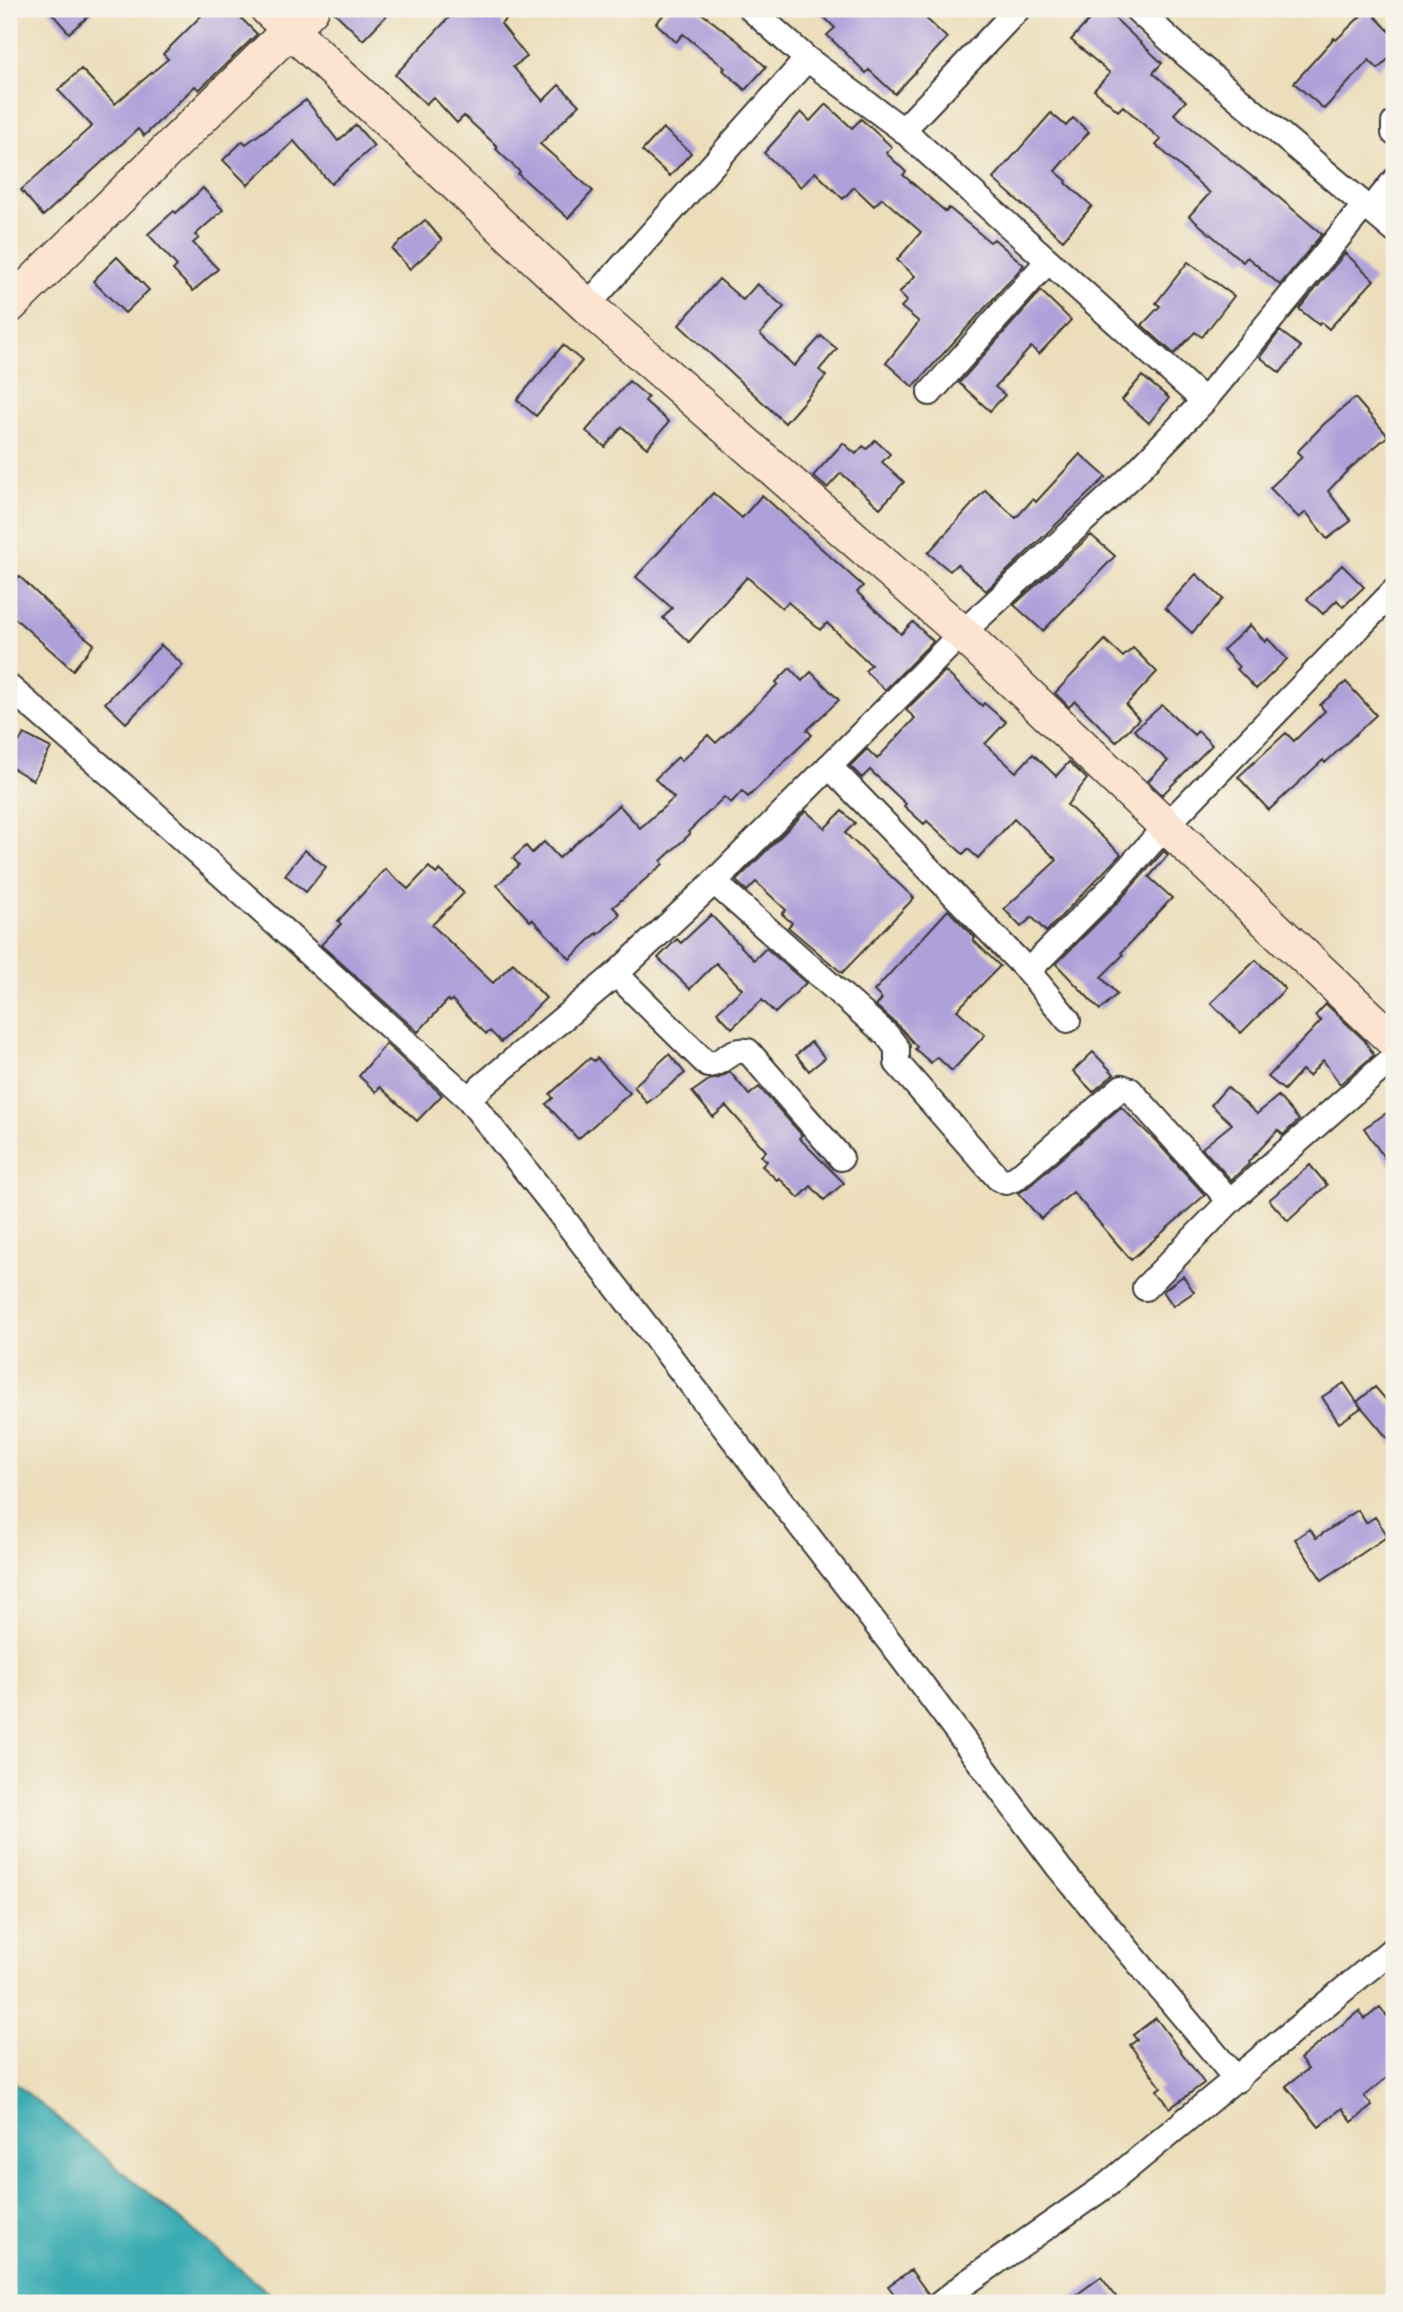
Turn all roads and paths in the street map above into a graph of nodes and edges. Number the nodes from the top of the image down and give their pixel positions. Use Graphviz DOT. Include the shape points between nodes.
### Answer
graph roads {
  1 [pos="751,9"];
  2 [pos="1018,9"];
  3 [pos="1136,9"];
  4 [pos="290,16"];
  5 [pos="807,58"];
  6 [pos="1394,123"];
  7 [pos="903,130"];
  8 [pos="1394,133"];
  9 [pos="1394,181"];
  10 [pos="1368,207"];
  11 [pos="1394,230"];
  12 [pos="1048,261"];
  13 [pos="9,306"];
  14 [pos="587,306"];
  15 [pos="930,393"];
  16 [pos="1204,401"];
  17 [pos="1394,591"];
  18 [pos="962,633"];
  19 [pos="9,687"];
  20 [pos="829,766"];
  21 [pos="1166,826"];
  22 [pos="714,883"];
  23 [pos="1028,971"];
  24 [pos="616,974"];
  25 [pos="1068,1020"];
  26 [pos="1394,1041"];
  27 [pos="1394,1057"];
  28 [pos="468,1098"];
  29 [pos="841,1158"];
  30 [pos="1230,1201"];
  31 [pos="1144,1289"];
  32 [pos="1394,1948"];
  33 [pos="1237,2080"];
  34 [pos="941,2303"];
  1 -- 5 [label="street"];
  2 -- 7 [label="street"];
  3 -- 10 [label="street"];
  4 -- 13 [label="street"];
  4 -- 14 [label="street"];
  5 -- 7 [label="street"];
  5 -- 14 [label="street"];
  6 -- 8 [label="street"];
  7 -- 12 [label="street"];
  9 -- 10 [label="street"];
  10 -- 11 [label="street"];
  10 -- 16 [label="street"];
  12 -- 15 [label="street"];
  12 -- 16 [label="street"];
  14 -- 18 [label="street"];
  16 -- 18 [label="street" via="1132,476"];
  17 -- 21 [label="street"];
  18 -- 20 [label="street"];
  18 -- 21 [label="street"];
  19 -- 28 [label="street"];
  20 -- 22 [label="street"];
  20 -- 23 [label="street"];
  21 -- 23 [label="street"];
  21 -- 26 [label="street"];
  22 -- 24 [label="street"];
  22 -- 30 [label="street" via="887,1035 897,1048 897,1063 998,1178 1006,1182 1016,1178 1122,1087 1130,1090"];
  23 -- 25 [label="street"];
  24 -- 28 [label="street"];
  24 -- 29 [label="street" via="708,1065 730,1053 748,1051"];
  27 -- 30 [label="street"];
  28 -- 33 [label="street" via="1059,1868"];
  30 -- 31 [label="street"];
  32 -- 33 [label="street"];
  33 -- 34 [label="street" via="1107,2185"];
}
